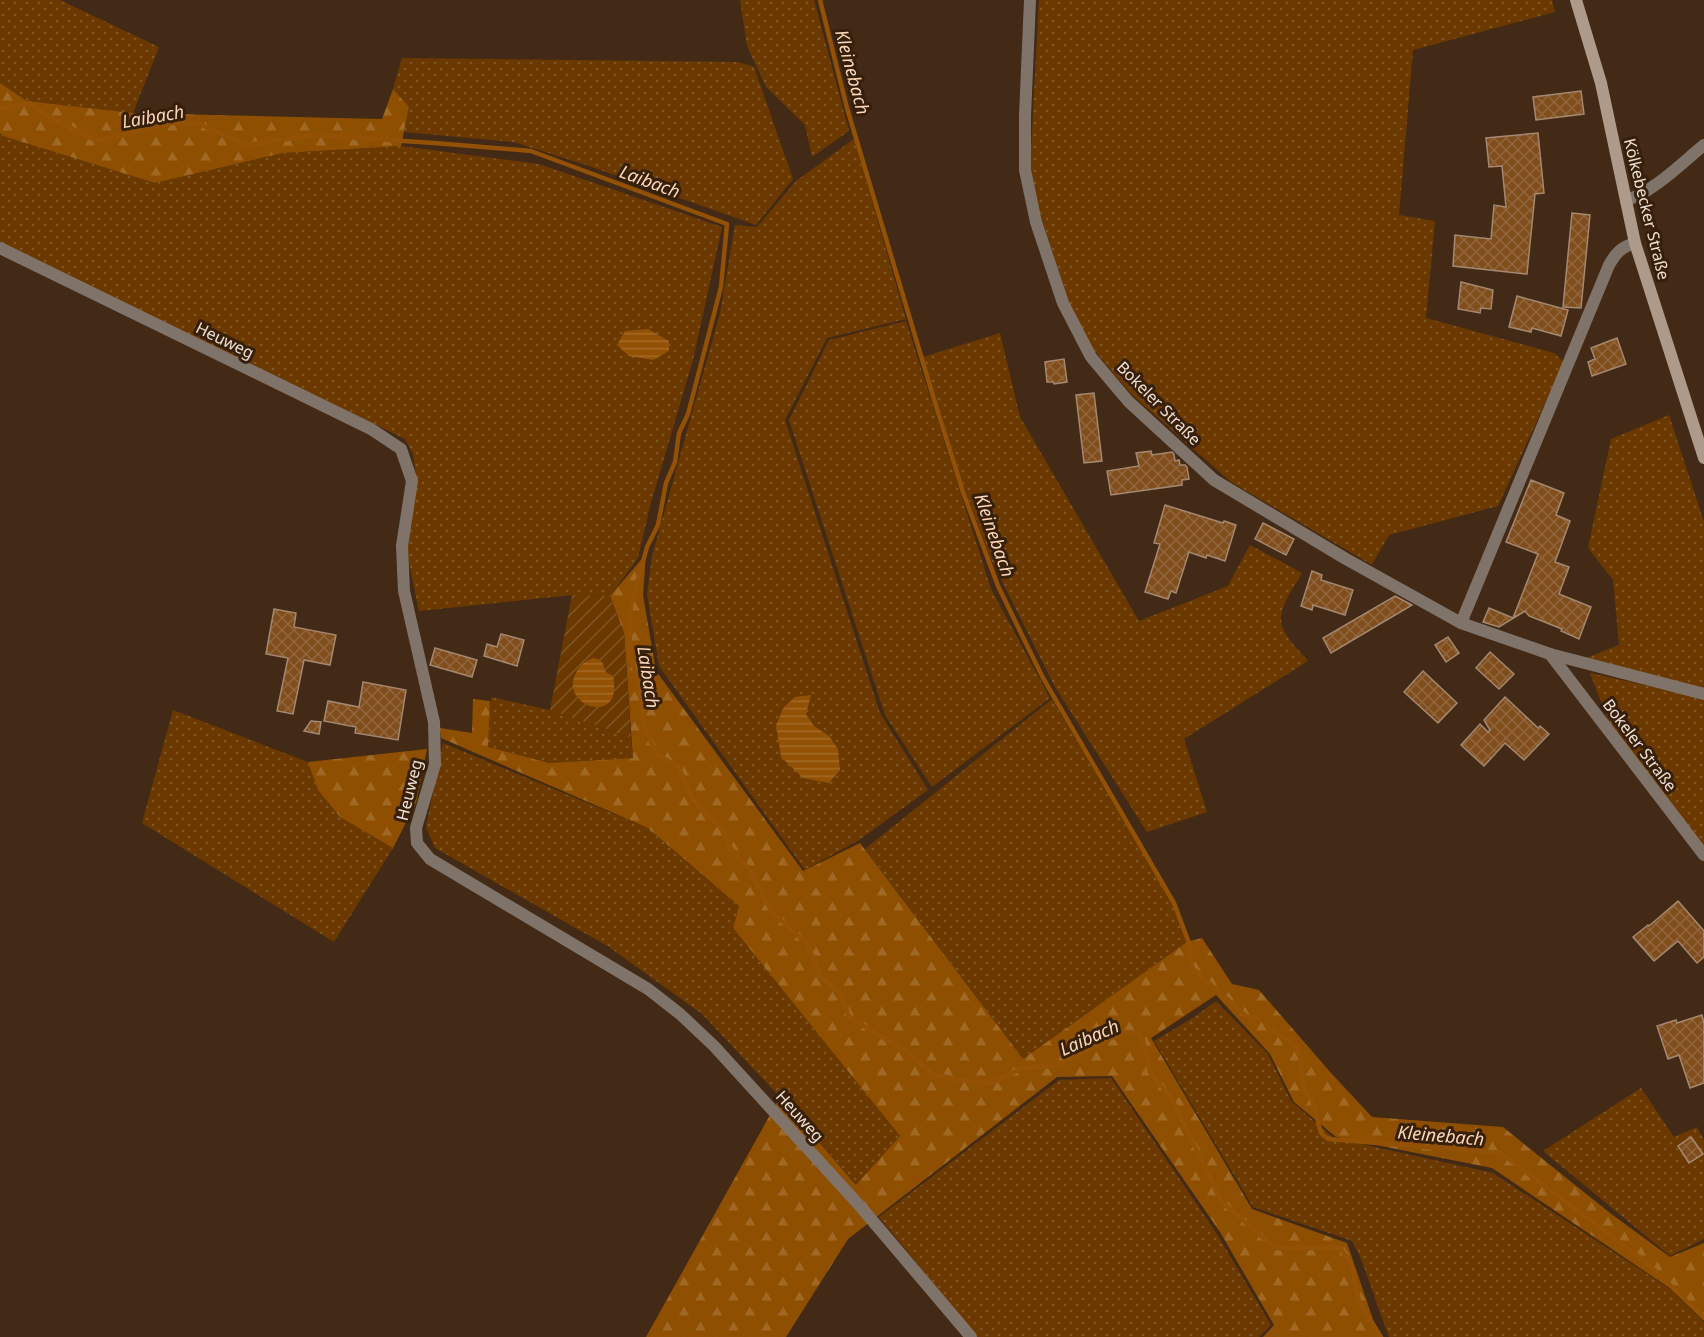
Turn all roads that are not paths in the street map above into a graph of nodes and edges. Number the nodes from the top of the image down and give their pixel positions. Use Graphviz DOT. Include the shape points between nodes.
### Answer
graph roads {
  1 [pos="1030,0"];
  2 [pos="1576,0"];
  3 [pos="1704,144"];
  4 [pos="1626,200"];
  5 [pos="1635,243"];
  6 [pos="0,248"];
  7 [pos="1704,458"];
  8 [pos="1461,623"];
  9 [pos="1550,654"];
  10 [pos="1704,694"];
  11 [pos="1704,855"];
  12 [pos="971,1337"];
  1 -- 8 [label="street, Bokeler Straße" via="1025,170 1036,222 1063,303 1091,357 1128,401 1214,480"];
  2 -- 4 [label="main road, Kölkebecker Straße" via="1601,83"];
  3 -- 4 [label="street" via="1646,191"];
  4 -- 5 [label="main road, Kölkebecker Straße"];
  5 -- 7 [label="main road, Kölkebecker Straße"];
  5 -- 8 [label="street" via="1623,247 1609,265"];
  6 -- 12 [label="street, Heuweg" via="371,429 401,449 412,481 402,546 404,591 434,722 435,764 416,828 417,843 430,859 648,989 680,1014 860,1206"];
  8 -- 9 [label="street, Bokeler Straße"];
  9 -- 10 [label="street, Bokeler Straße"];
  9 -- 11 [label="street, Bokeler Straße"];
}
